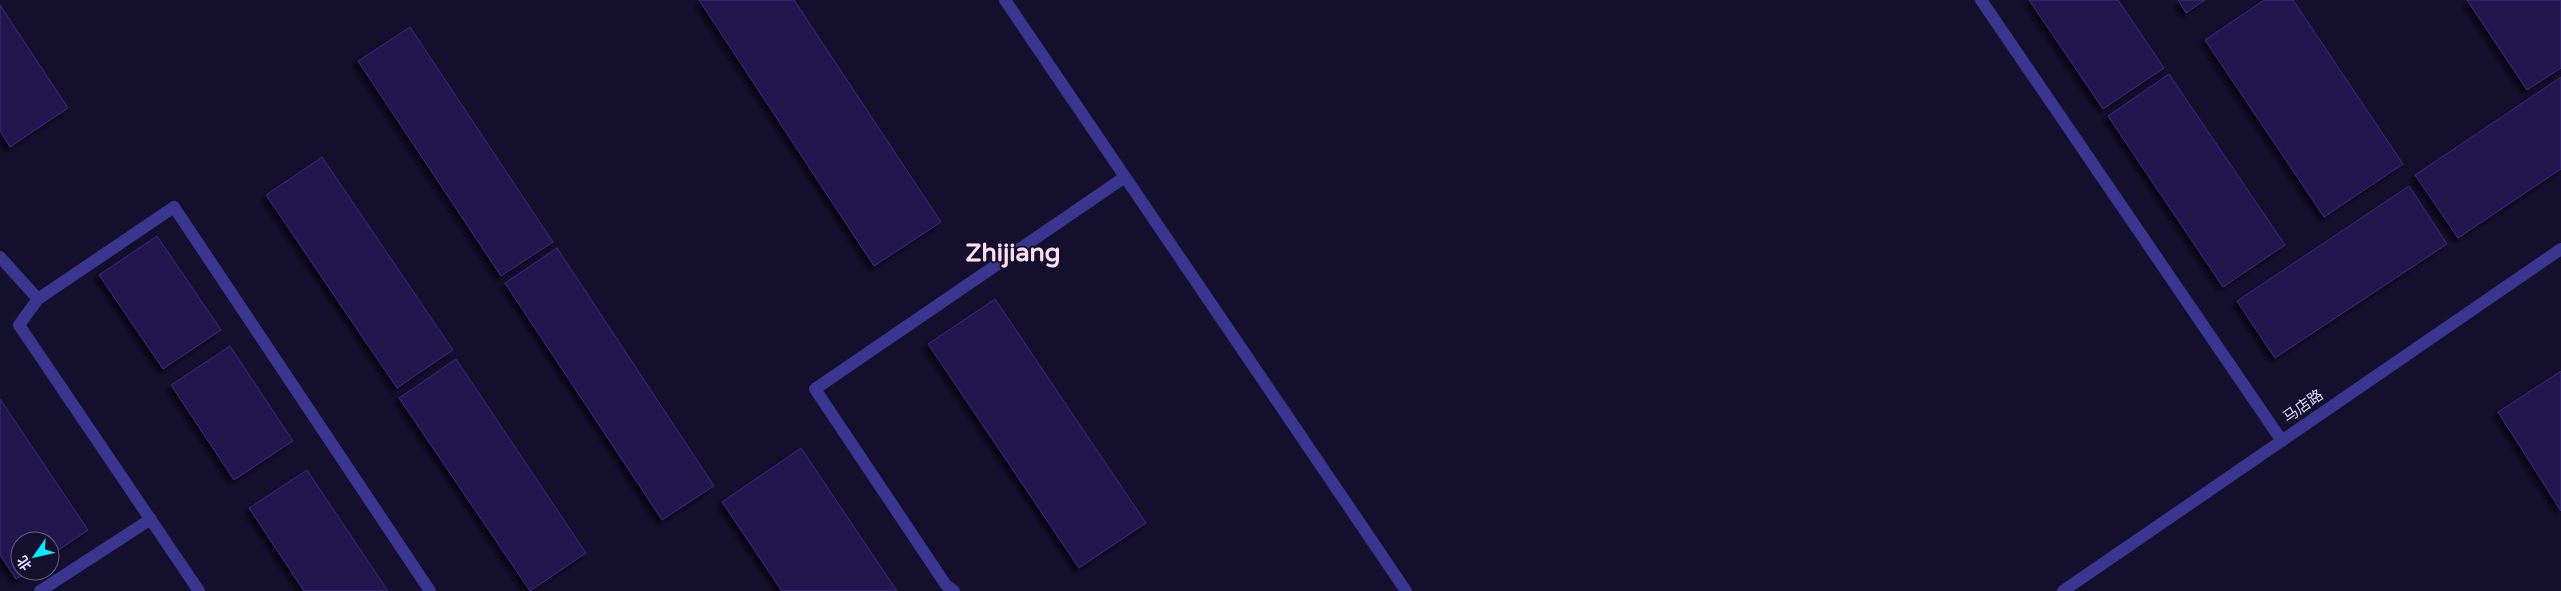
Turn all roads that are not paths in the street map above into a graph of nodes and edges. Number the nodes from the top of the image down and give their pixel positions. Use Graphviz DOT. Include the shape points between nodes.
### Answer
graph roads {
  1 [pos="1005,0"];
  2 [pos="1981,0"];
  3 [pos="1125,177"];
  4 [pos="2561,249"];
  5 [pos="0,257"];
  6 [pos="38,299"];
  7 [pos="2282,441"];
  8 [pos="150,519"];
  9 [pos="40,591"];
  10 [pos="199,591"];
  11 [pos="430,591"];
  12 [pos="954,591"];
  13 [pos="1406,591"];
  14 [pos="2063,591"];
  1 -- 3 [label="street"];
  2 -- 7 [label="street"];
  3 -- 12 [label="street" via="815,389 946,585"];
  3 -- 13 [label="street"];
  4 -- 7 [label="street, 马店路"];
  5 -- 6 [label="street"];
  6 -- 8 [label="street" via="19,325"];
  6 -- 11 [label="street" via="174,207"];
  7 -- 14 [label="street, 马店路"];
  8 -- 9 [label="street"];
  8 -- 10 [label="street"];
}
